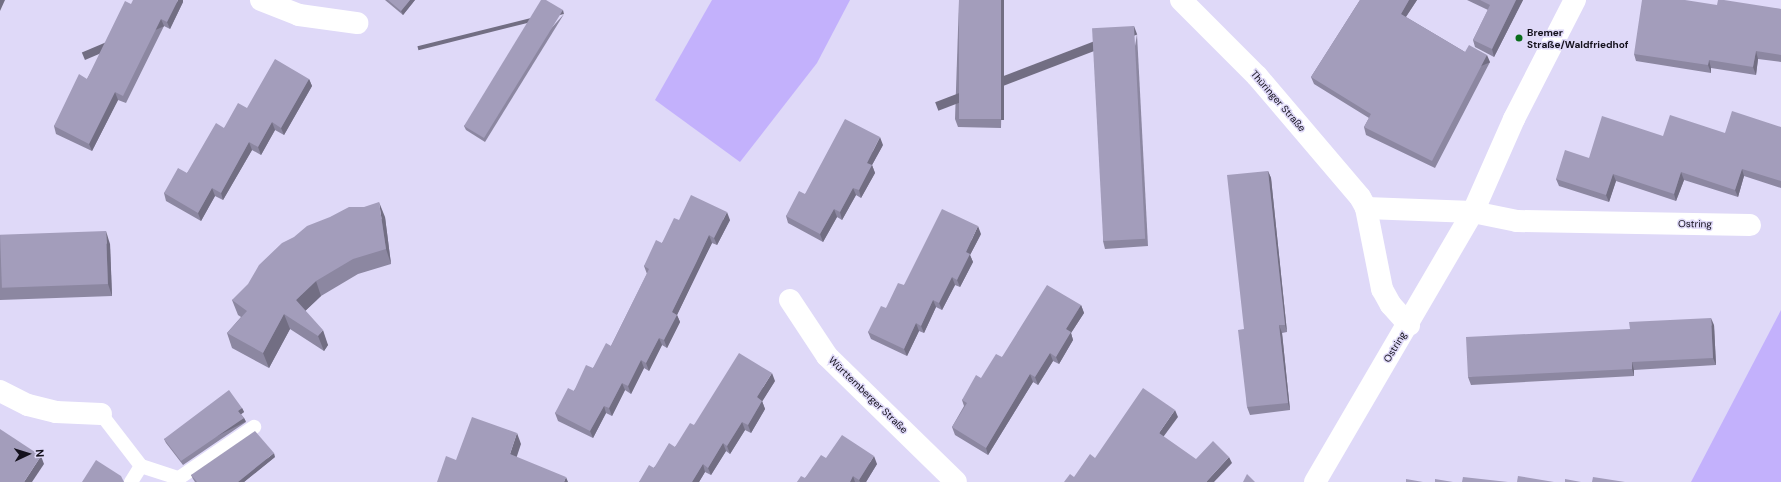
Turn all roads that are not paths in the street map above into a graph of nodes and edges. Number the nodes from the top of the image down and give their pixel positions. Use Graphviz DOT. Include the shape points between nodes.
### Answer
graph roads {
  1 [pos="261,0"];
  2 [pos="1181,0"];
  3 [pos="1575,0"];
  4 [pos="357,23"];
  5 [pos="1366,208"];
  6 [pos="1473,212"];
  7 [pos="1750,225"];
  8 [pos="790,300"];
  9 [pos="1408,325"];
  10 [pos="0,391"];
  11 [pos="101,414"];
  12 [pos="254,427"];
  13 [pos="141,466"];
  14 [pos="131,482"];
  15 [pos="956,482"];
  16 [pos="1315,482"];
  1 -- 4 [label="street" via="299,15"];
  2 -- 5 [label="street, Thüringer Straße" via="1258,76 1333,164"];
  3 -- 6 [label="street, Ostring" via="1514,119"];
  5 -- 6 [label="street"];
  5 -- 9 [label="street, Thüringer Straße" via="1382,289 1391,305"];
  6 -- 7 [label="street, Ostring" via="1517,221"];
  6 -- 9 [label="street, Ostring"];
  8 -- 15 [label="street, Württemberger Straße" via="827,356"];
  9 -- 16 [label="street, Ostring"];
  10 -- 11 [label="street" via="28,405 56,412"];
  11 -- 13 [label="lane"];
  12 -- 13 [label="lane" via="179,478"];
  13 -- 14 [label="lane"];
}
